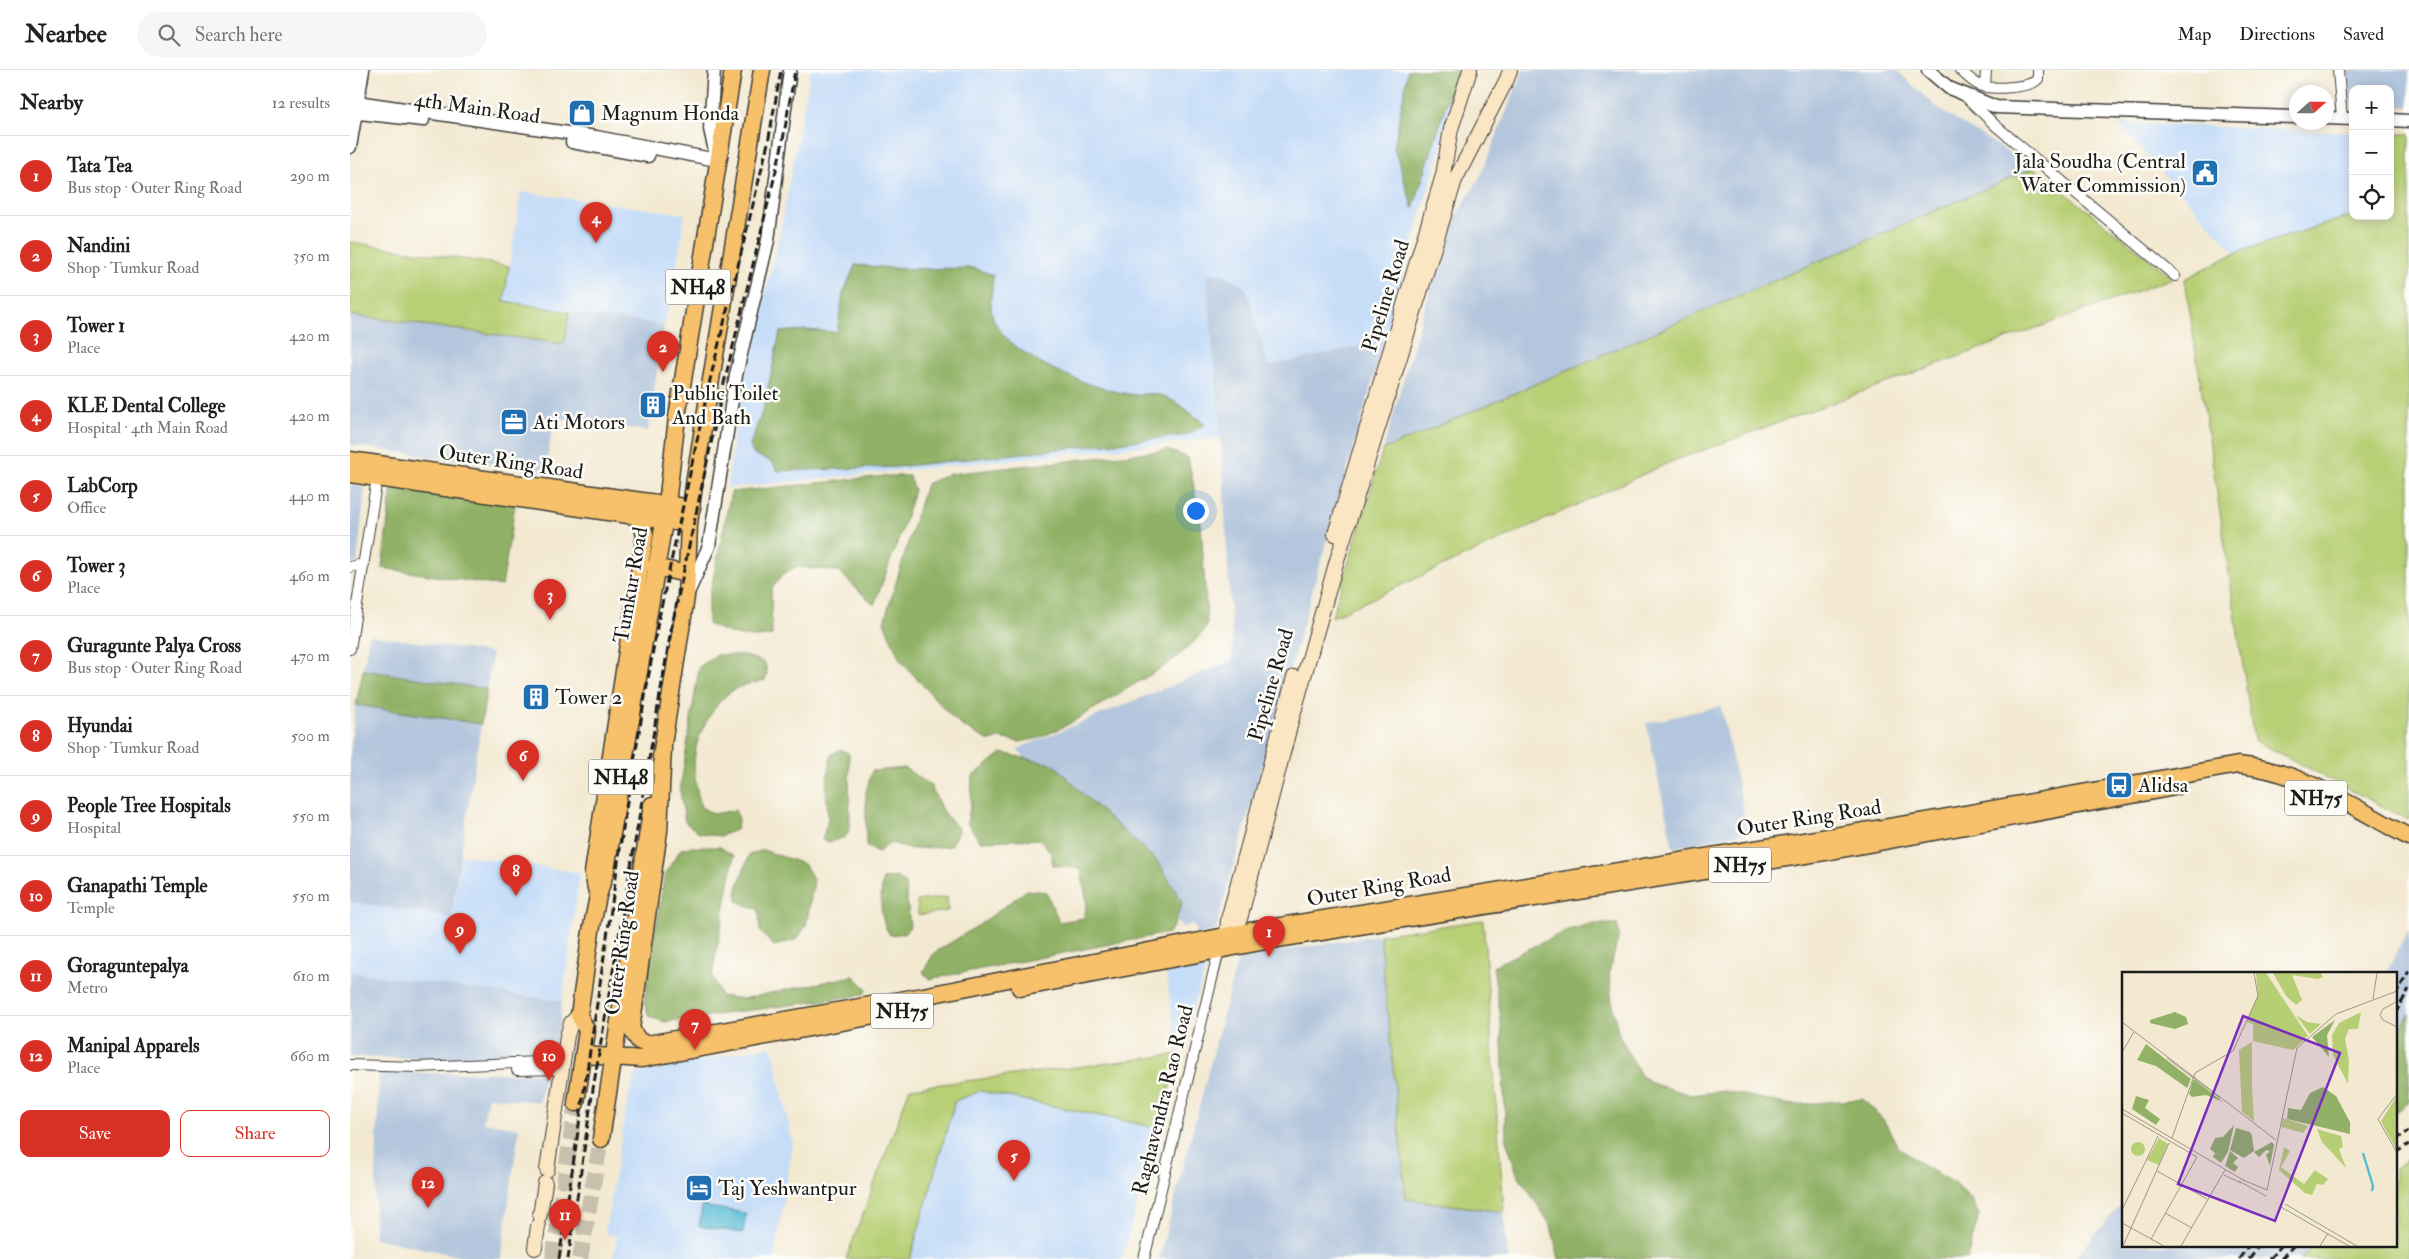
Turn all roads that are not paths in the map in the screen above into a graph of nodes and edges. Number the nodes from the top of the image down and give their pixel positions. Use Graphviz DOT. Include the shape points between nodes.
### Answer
graph roads {
  1 [pos="353,70"];
  2 [pos="363,70"];
  3 [pos="714,70"];
  4 [pos="733,70"];
  5 [pos="762,70"];
  6 [pos="790,70"];
  7 [pos="1470,70"];
  8 [pos="1510,70"];
  9 [pos="1928,70"];
  10 [pos="1960,70"];
  11 [pos="1986,70"];
  12 [pos="2038,70"];
  13 [pos="2338,70"];
  14 [pos="1985,87"];
  15 [pos="350,92"];
  16 [pos="1965,95"];
  17 [pos="354,107"];
  18 [pos="2289,117"];
  19 [pos="2334,118"];
  20 [pos="2348,119"];
  21 [pos="2394,120"];
  22 [pos="2409,121"];
  23 [pos="350,147"];
  24 [pos="717,164"];
  25 [pos="2175,276"];
  26 [pos="350,460"];
  27 [pos="350,474"];
  28 [pos="377,478"];
  29 [pos="692,508"];
  30 [pos="665,512"];
  31 [pos="638,516"];
  32 [pos="689,524"];
  33 [pos="364,564"];
  34 [pos="350,567"];
  35 [pos="655,567"];
  36 [pos="687,574"];
  37 [pos="686,597"];
  38 [pos="350,649"];
  39 [pos="663,747"];
  40 [pos="2372,823"];
  41 [pos="2409,837"];
  42 [pos="2409,848"];
  43 [pos="1243,884"];
  44 [pos="598,896"];
  45 [pos="1223,942"];
  46 [pos="579,1015"];
  47 [pos="584,1055"];
  48 [pos="613,1057"];
  49 [pos="350,1065"];
  50 [pos="563,1065"];
  51 [pos="576,1103"];
  52 [pos="601,1139"];
  53 [pos="535,1248"];
  54 [pos="1144,1259"];
  1 -- 15 [label="street"];
  2 -- 17 [label="street"];
  3 -- 24 [label="street" via="710,129"];
  4 -- 24 [label="highway, Tumkur Road / NH48"];
  5 -- 29 [label="highway, NH48"];
  6 -- 37 [label="street" via="768,240 736,374 709,546"];
  7 -- 43 [label="main road, Pipeline Road" via="1451,129 1443,175 1329,553"];
  8 -- 43 [label="main road, Pipeline Road" via="1455,180 1337,560"];
  9 -- 16 [label="street" via="1949,88"];
  10 -- 14 [label="street"];
  11 -- 14 [label="street"];
  12 -- 14 [label="street" via="2038,79 2032,84"];
  13 -- 20 [label="street"];
  16 -- 18 [label="street" via="1996,108"];
  16 -- 25 [label="street" via="1996,126"];
  17 -- 23 [label="street"];
  17 -- 24 [label="street, 4th Main Road"];
  19 -- 20 [label="street"];
  21 -- 22 [label="street"];
  24 -- 30 [label="highway, Tumkur Road / NH48"];
  26 -- 30 [label="highway, Outer Ring Road" via="535,488"];
  27 -- 28 [label="highway, Outer Ring Road"];
  28 -- 31 [label="highway, Outer Ring Road"];
  28 -- 33 [label="street"];
  29 -- 30 [label="highway"];
  29 -- 32 [label="highway, NH48"];
  30 -- 31 [label="highway, Outer Ring Road"];
  30 -- 32 [label="highway"];
  30 -- 35 [label="highway, Tumkur Road / NH48"];
  31 -- 44 [label="highway" via="645,534 593,873"];
  32 -- 36 [label="highway, NH48"];
  33 -- 34 [label="street"];
  33 -- 38 [label="street"];
  35 -- 36 [label="highway"];
  35 -- 44 [label="highway, Tumkur Road / NH48" via="606,870"];
  36 -- 37 [label="highway, NH48"];
  37 -- 39 [label="highway, NH48"];
  39 -- 45 [label="highway, Outer Ring Road / NH75" via="659,831 631,1029 639,1041 647,1044"];
  39 -- 48 [label="highway, NH48"];
  40 -- 41 [label="highway, Outer Ring Road / NH75"];
  40 -- 42 [label="highway, Outer Ring Road / NH75"];
  40 -- 45 [label="highway, Outer Ring Road / NH75" via="2312,784 2291,775 2238,765 1926,821 1519,885"];
  43 -- 45 [label="main road, Pipeline Road" via="1240,919"];
  44 -- 46 [label="highway, Tumkur Road / NH48"];
  45 -- 48 [label="highway, Outer Ring Road / NH75" via="695,1050 642,1059"];
  45 -- 54 [label="street, Raghavendra Rao Road"];
  46 -- 47 [label="highway, Tumkur Road / NH48" via="588,1031"];
  46 -- 50 [label="main road" via="571,1024"];
  47 -- 48 [label="highway, Outer Ring Road / NH75"];
  47 -- 51 [label="highway, Tumkur Road / NH48"];
  48 -- 52 [label="highway, NH48"];
  49 -- 50 [label="street" via="431,1070"];
  50 -- 53 [label="main road"];
}
